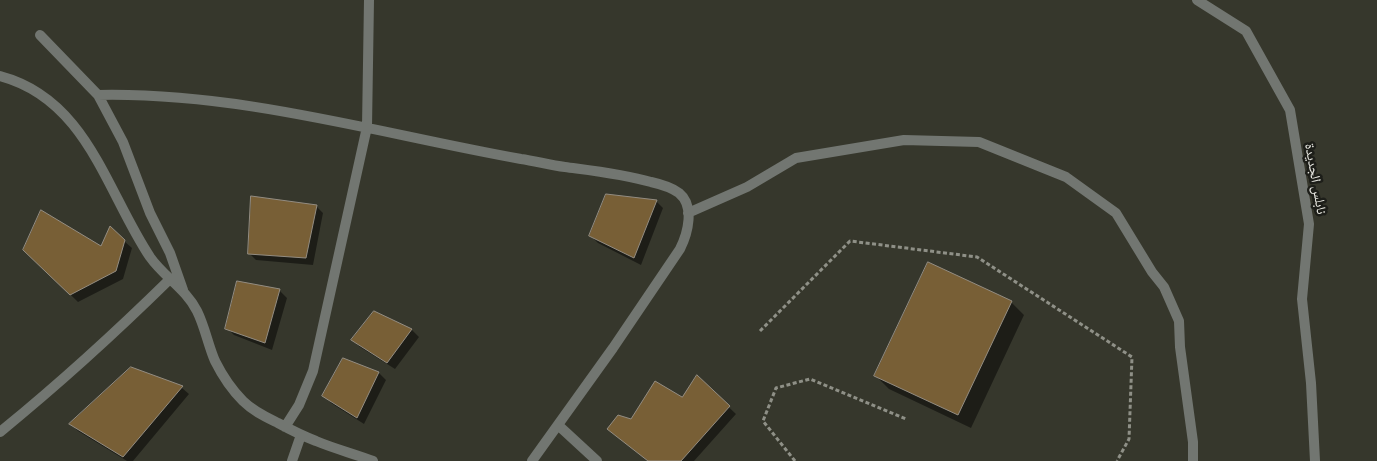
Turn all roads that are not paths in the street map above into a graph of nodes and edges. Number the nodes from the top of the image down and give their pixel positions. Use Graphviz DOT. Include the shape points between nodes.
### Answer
graph roads {
  1 [pos="370,0"];
  2 [pos="1197,0"];
  3 [pos="40,35"];
  4 [pos="0,76"];
  5 [pos="98,95"];
  6 [pos="366,128"];
  7 [pos="688,213"];
  8 [pos="170,279"];
  9 [pos="184,291"];
  10 [pos="558,425"];
  11 [pos="285,426"];
  12 [pos="0,432"];
  13 [pos="301,435"];
  14 [pos="292,461"];
  15 [pos="374,461"];
  16 [pos="532,461"];
  17 [pos="597,461"];
  18 [pos="1193,461"];
  19 [pos="1315,461"];
  1 -- 6 [label="street"];
  2 -- 19 [label="street, نابلس الجديدة" via="1246,30 1290,110 1309,224 1302,299"];
  3 -- 5 [label="street"];
  4 -- 8 [label="street" via="39,93 79,132 150,256"];
  5 -- 6 [label="street" via="197,99"];
  5 -- 9 [label="street" via="123,142"];
  6 -- 7 [label="street" via="536,162 629,175 677,191 686,200"];
  6 -- 11 [label="street" via="313,371 299,405"];
  7 -- 10 [label="street" via="687,231 680,249"];
  7 -- 18 [label="street" via="747,187 796,158 904,140 979,142 1066,177 1116,213 1164,287 1179,321"];
  8 -- 9 [label="street"];
  8 -- 12 [label="street" via="46,395"];
  9 -- 11 [label="street" via="197,311 215,360 226,378 249,406"];
  10 -- 16 [label="street"];
  10 -- 17 [label="street"];
  11 -- 13 [label="street"];
  13 -- 14 [label="street"];
  13 -- 15 [label="street"];
}
